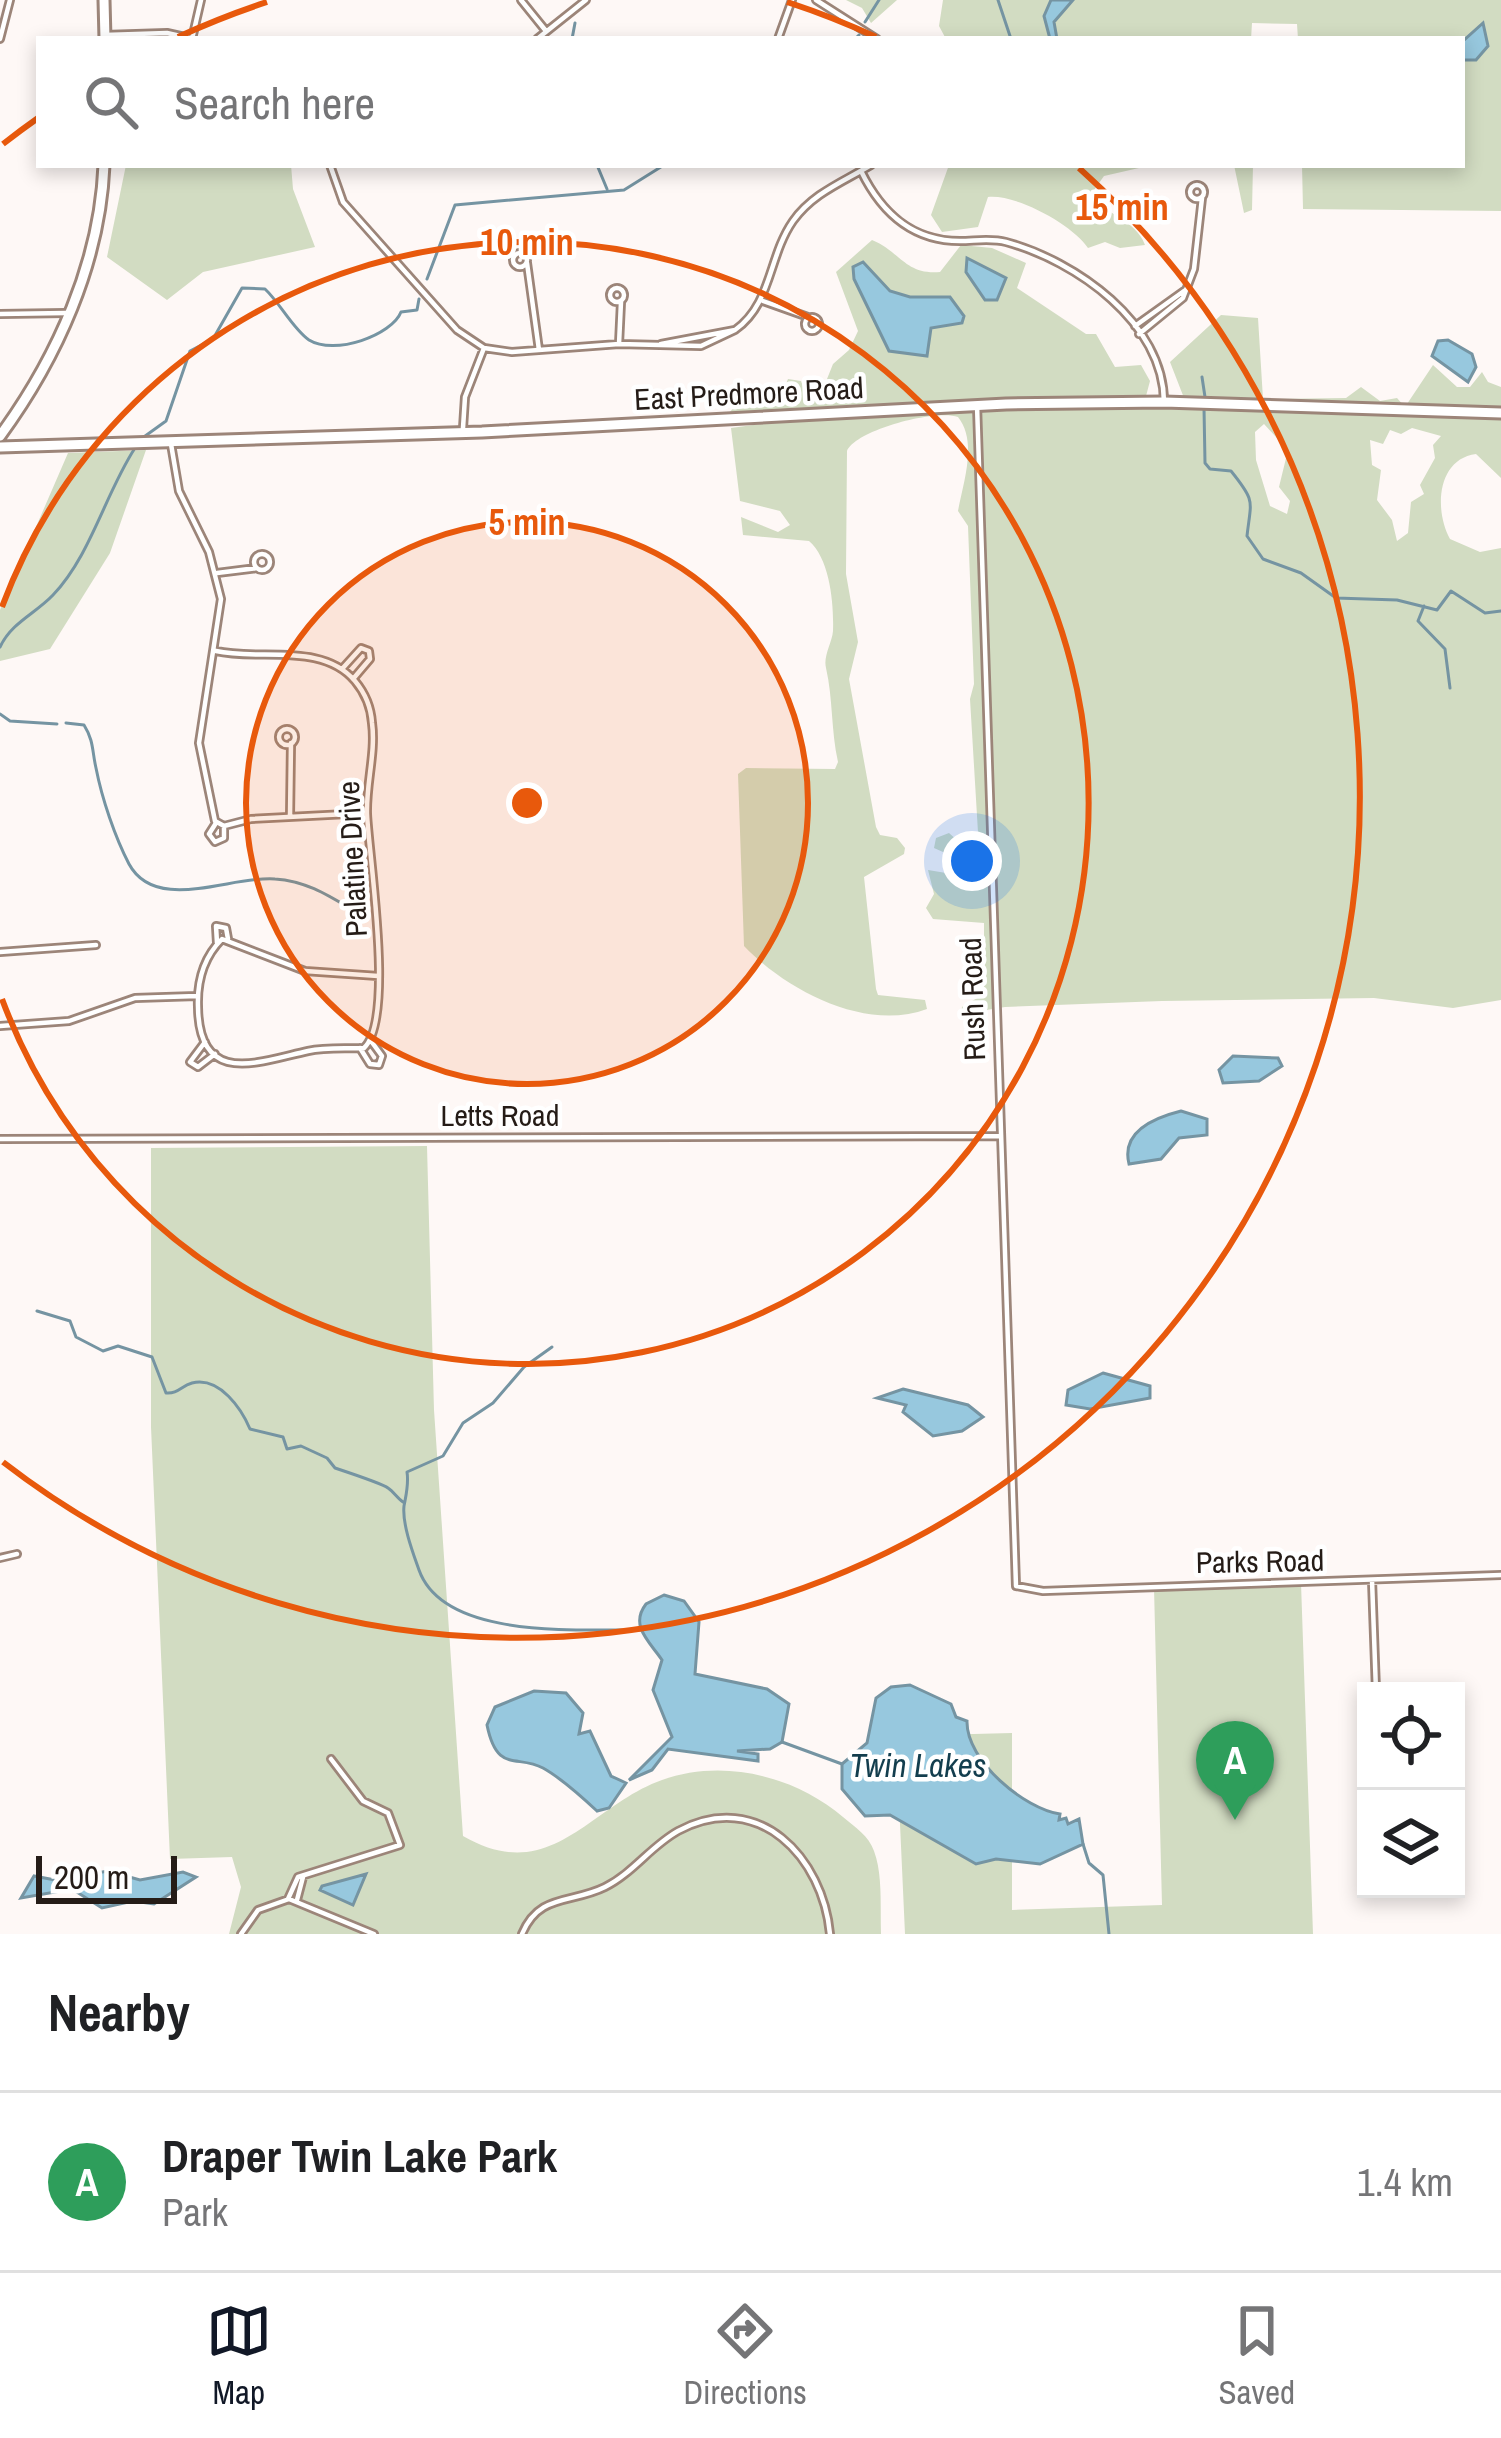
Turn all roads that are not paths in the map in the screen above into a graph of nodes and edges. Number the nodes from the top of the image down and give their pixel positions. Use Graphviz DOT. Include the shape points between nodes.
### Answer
graph roads {
  1 [pos="10,0"];
  2 [pos="104,0"];
  3 [pos="201,0"];
  4 [pos="520,0"];
  5 [pos="586,0"];
  6 [pos="792,0"];
  7 [pos="816,0"];
  8 [pos="4,23"];
  9 [pos="546,32"];
  10 [pos="105,36"];
  11 [pos="194,36"];
  12 [pos="541,36"];
  13 [pos="779,36"];
  14 [pos="873,36"];
  15 [pos="0,39"];
  16 [pos="104,168"];
  17 [pos="331,168"];
  18 [pos="866,168"];
  19 [pos="860,171"];
  20 [pos="1198,200"];
  21 [pos="524,268"];
  22 [pos="1184,291"];
  23 [pos="763,301"];
  24 [pos="617,304"];
  25 [pos="1157,310"];
  26 [pos="69,313"];
  27 [pos="0,314"];
  28 [pos="1163,317"];
  29 [pos="804,318"];
  30 [pos="1133,327"];
  31 [pos="1139,334"];
  32 [pos="619,344"];
  33 [pos="484,348"];
  34 [pos="539,350"];
  35 [pos="1164,403"];
  36 [pos="976,405"];
  37 [pos="1501,413"];
  38 [pos="463,432"];
  39 [pos="0,436"];
  40 [pos="171,442"];
  41 [pos="0,447"];
  42 [pos="254,564"];
  43 [pos="217,573"];
  44 [pos="216,651"];
  45 [pos="342,669"];
  46 [pos="353,679"];
  47 [pos="287,745"];
  48 [pos="367,813"];
  49 [pos="290,817"];
  50 [pos="216,823"];
  51 [pos="224,826"];
  52 [pos="228,939"];
  53 [pos="218,943"];
  54 [pos="96,945"];
  55 [pos="0,952"];
  56 [pos="378,976"];
  57 [pos="197,996"];
  58 [pos="0,1026"];
  59 [pos="370,1041"];
  60 [pos="205,1042"];
  61 [pos="360,1048"];
  62 [pos="215,1054"];
  63 [pos="999,1136"];
  64 [pos="0,1139"];
  65 [pos="17,1554"];
  66 [pos="0,1558"];
  67 [pos="1501,1575"];
  68 [pos="1372,1580"];
  69 [pos="1021,1590"];
  70 [pos="1376,1682"];
  71 [pos="331,1759"];
  72 [pos="303,1877"];
  73 [pos="288,1899"];
  74 [pos="297,1900"];
  75 [pos="241,1934"];
  76 [pos="374,1934"];
  77 [pos="522,1934"];
  78 [pos="830,1934"];
  1 -- 8 [label="street"];
  2 -- 10 [label="street"];
  3 -- 11 [label="street"];
  4 -- 9 [label="street"];
  5 -- 9 [label="street"];
  6 -- 13 [label="street"];
  7 -- 14 [label="street"];
  8 -- 15 [label="street"];
  9 -- 12 [label="street"];
  16 -- 26 [label="street" via="95,230"];
  17 -- 33 [label="street" via="343,202 457,330"];
  18 -- 19 [label="street"];
  19 -- 23 [label="street" via="794,221"];
  19 -- 30 [label="street" via="907,228 945,241 1011,243 1096,285"];
  20 -- 22 [label="street" via="1194,268"];
  21 -- 34 [label="street"];
  22 -- 25 [label="street"];
  22 -- 28 [label="street"];
  23 -- 29 [label="street"];
  23 -- 32 [label="street" via="709,345"];
  24 -- 32 [label="street"];
  25 -- 28 [label="street"];
  25 -- 30 [label="street"];
  26 -- 27 [label="street"];
  26 -- 39 [label="street"];
  28 -- 31 [label="street"];
  29 -- 29 [label="street" via="812,332 818,328 817,319"];
  30 -- 31 [label="street"];
  31 -- 35 [label="street" via="1159,366"];
  32 -- 34 [label="street"];
  33 -- 34 [label="street"];
  33 -- 38 [label="street" via="465,397"];
  35 -- 36 [label="street, East Predmore Road"];
  35 -- 37 [label="street, East Predmore Road"];
  36 -- 38 [label="street, East Predmore Road"];
  36 -- 63 [label="street, Rush Road"];
  38 -- 40 [label="street, East Predmore Road"];
  40 -- 41 [label="street, East Predmore Road"];
  40 -- 43 [label="street" via="179,490"];
  42 -- 43 [label="street"];
  43 -- 44 [label="street"];
  44 -- 45 [label="street, Palatine Drive" via="306,656"];
  44 -- 50 [label="street" via="200,743"];
  45 -- 46 [label="street, Palatine Drive"];
  45 -- 46 [label="street, Palatine Drive" via="361,648 369,651"];
  46 -- 48 [label="street, Palatine Drive" via="372,719"];
  47 -- 49 [label="street"];
  48 -- 49 [label="street"];
  48 -- 56 [label="street, Palatine Drive"];
  49 -- 51 [label="street"];
  50 -- 51 [label="street"];
  50 -- 51 [label="street" via="212,841 222,840"];
  52 -- 53 [label="street"];
  52 -- 53 [label="street" via="217,926"];
  52 -- 56 [label="street" via="305,971"];
  53 -- 57 [label="street"];
  54 -- 55 [label="street"];
  56 -- 59 [label="street, Palatine Drive"];
  57 -- 58 [label="street" via="135,998 69,1021"];
  57 -- 60 [label="street"];
  59 -- 61 [label="street"];
  59 -- 61 [label="street" via="379,1065"];
  60 -- 62 [label="street"];
  60 -- 62 [label="street" via="190,1062 198,1067"];
  61 -- 62 [label="street" via="312,1050 256,1066"];
  63 -- 64 [label="street, Letts Road"];
  63 -- 69 [label="street, Rush Road" via="1013,1567"];
  65 -- 66 [label="street"];
  67 -- 68 [label="street, Parks Road"];
  68 -- 69 [label="street, Parks Road"];
  68 -- 70 [label="street"];
  71 -- 72 [label="street" via="363,1801 388,1813 400,1844"];
  72 -- 73 [label="street"];
  72 -- 74 [label="street"];
  73 -- 74 [label="street"];
  73 -- 75 [label="street" via="258,1910"];
  74 -- 76 [label="street"];
  77 -- 78 [label="street" via="537,1909 610,1885 681,1829 730,1821 753,1823 800,1850 824,1894"];
}
